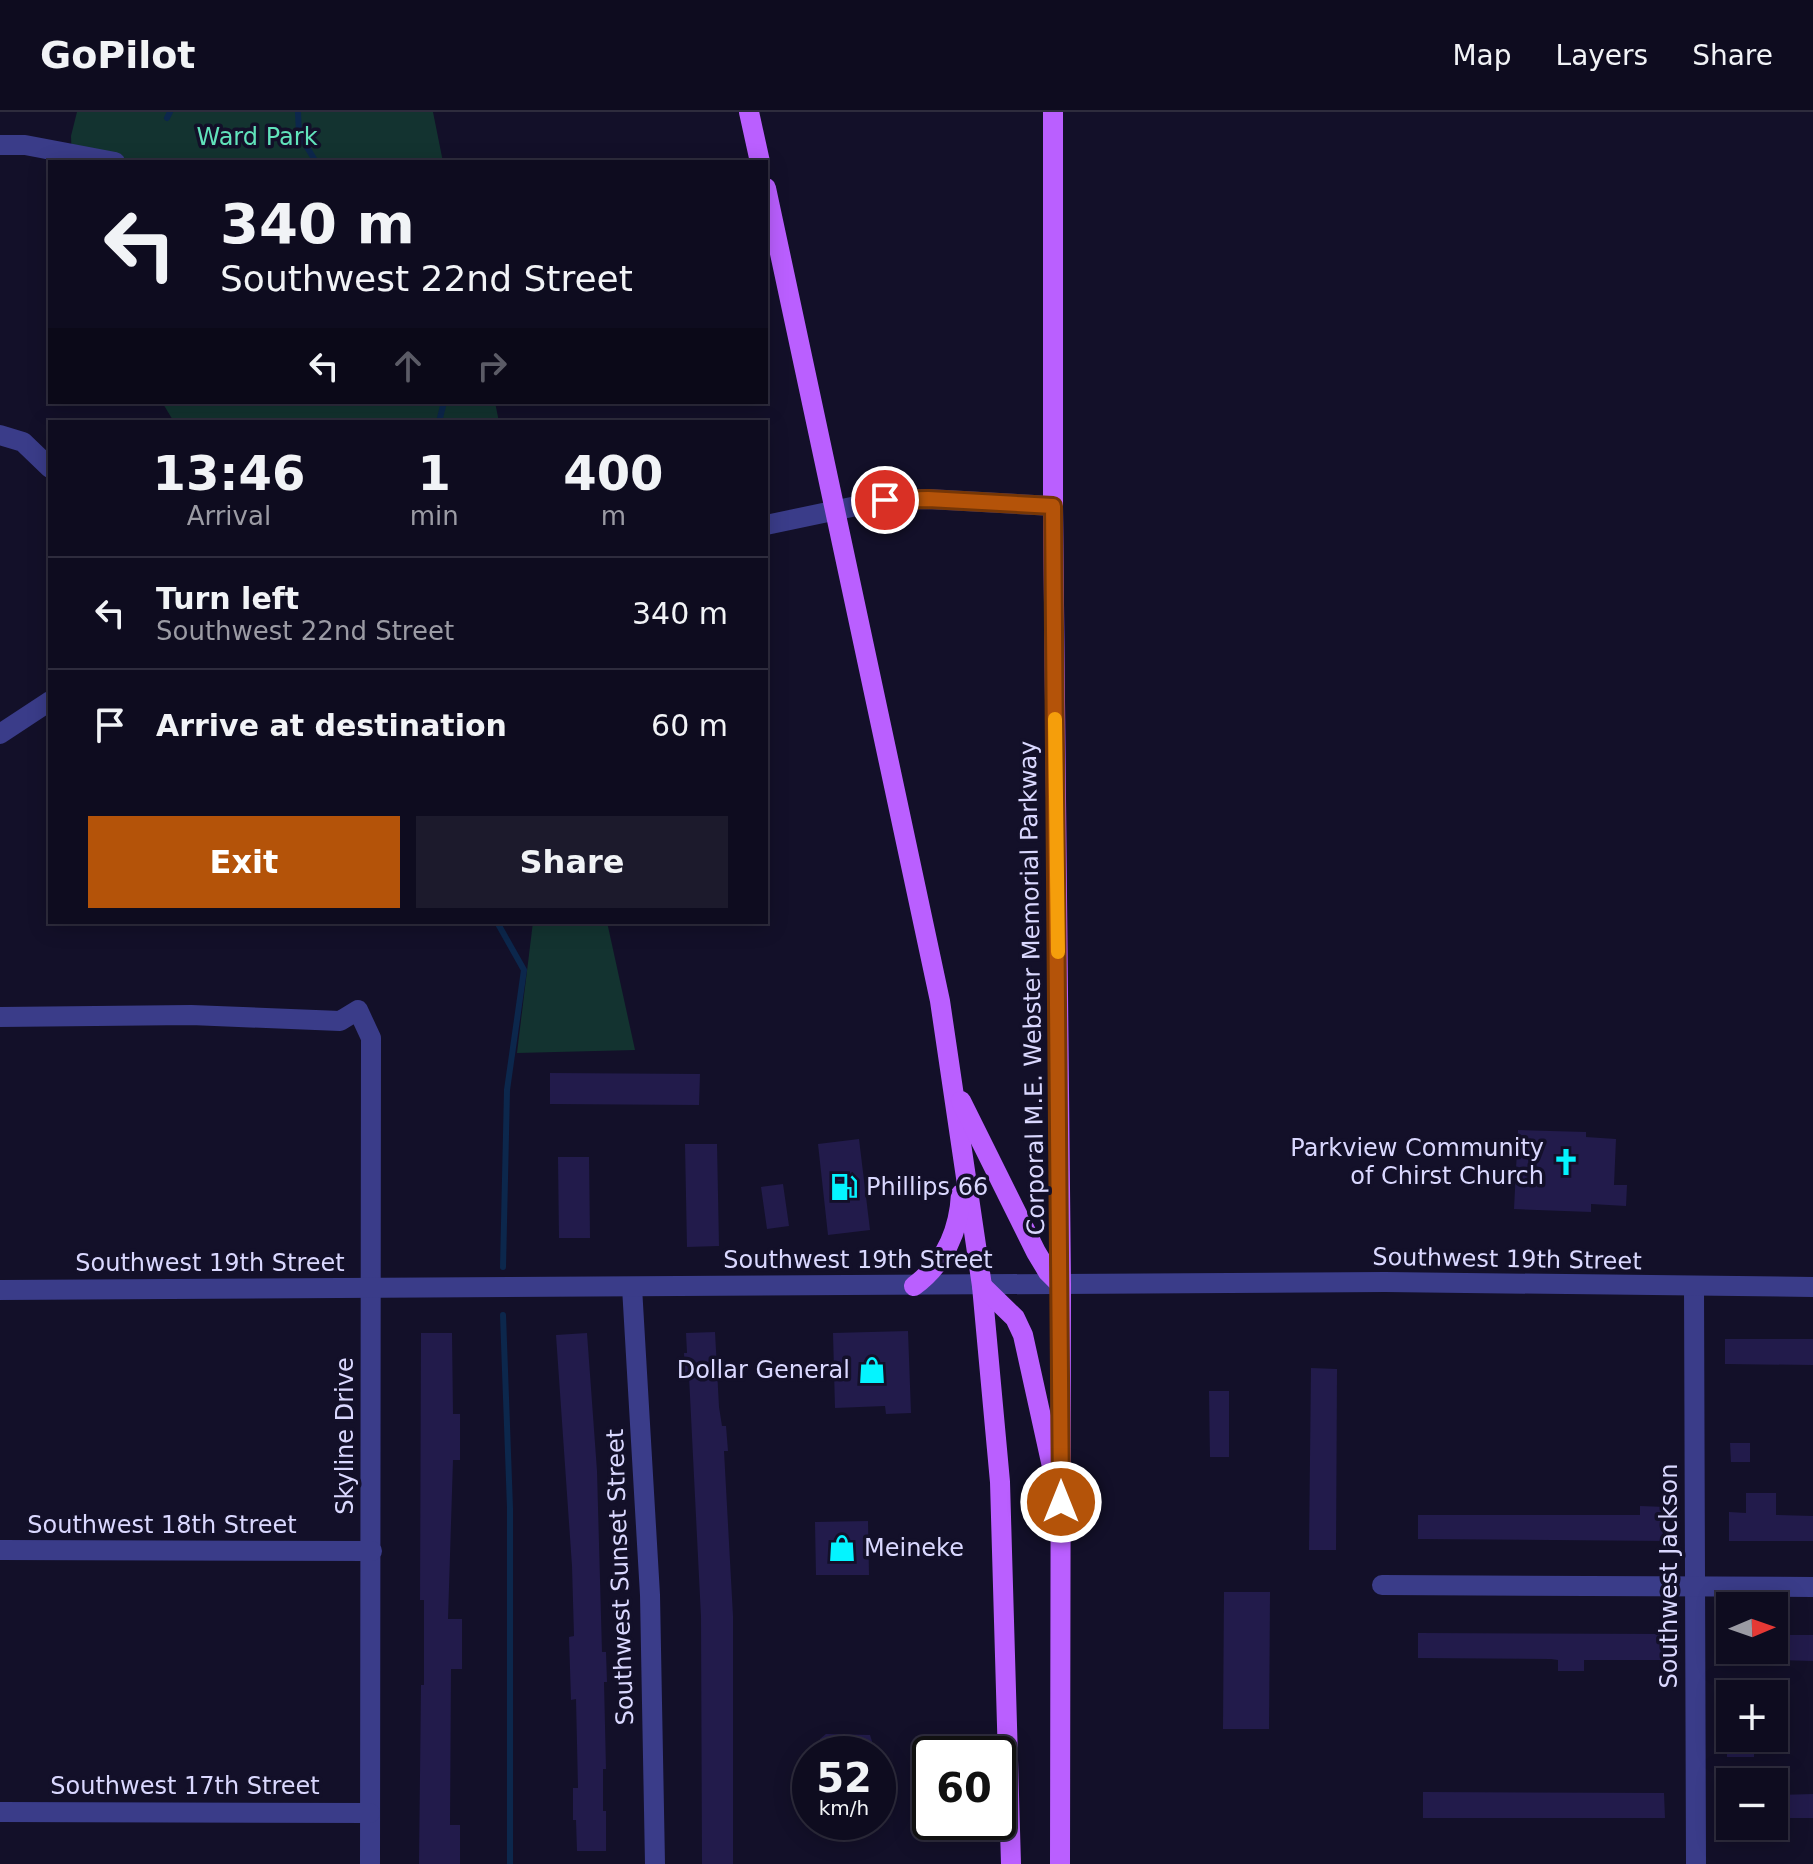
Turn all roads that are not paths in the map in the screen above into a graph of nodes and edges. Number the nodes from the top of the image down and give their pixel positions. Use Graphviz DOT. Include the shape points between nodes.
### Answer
graph roads {
  1 [pos="749,112"];
  2 [pos="1053,112"];
  3 [pos="0,145"];
  4 [pos="104,160"];
  5 [pos="760,160"];
  6 [pos="768,197"];
  7 [pos="0,435"];
  8 [pos="48,466"];
  9 [pos="1053,506"];
  10 [pos="837,509"];
  11 [pos="768,525"];
  12 [pos="48,702"];
  13 [pos="0,734"];
  14 [pos="0,1017"];
  15 [pos="952,1083"];
  16 [pos="964,1162"];
  17 [pos="1061,1285"];
  18 [pos="914,1286"];
  19 [pos="982,1286"];
  20 [pos="632,1287"];
  21 [pos="1813,1287"];
  22 [pos="1694,1288"];
  23 [pos="371,1289"];
  24 [pos="0,1290"];
  25 [pos="1061,1502"];
  26 [pos="0,1550"];
  27 [pos="372,1551"];
  28 [pos="1382,1585"];
  29 [pos="1695,1587"];
  30 [pos="1813,1587"];
  31 [pos="0,1812"];
  32 [pos="370,1813"];
  33 [pos="370,1864"];
  34 [pos="655,1864"];
  35 [pos="1011,1864"];
  36 [pos="1060,1864"];
  37 [pos="1696,1864"];
  1 -- 5 [label="main road"];
  2 -- 9 [label="main road, Corporal M.E. Webster Memorial Parkway"];
  3 -- 4 [label="street"];
  6 -- 10 [label="main road"];
  7 -- 8 [label="street" via="23,442"];
  9 -- 10 [label="street" via="928,499"];
  9 -- 17 [label="main road, Corporal M.E. Webster Memorial Parkway"];
  10 -- 11 [label="street"];
  10 -- 15 [label="main road" via="940,1001"];
  12 -- 13 [label="street"];
  14 -- 23 [label="street, Skyline Drive" via="191,1015 340,1021 358,1010 371,1038"];
  15 -- 16 [label="main road"];
  15 -- 17 [label="main road" via="1023,1229"];
  16 -- 18 [label="main road" via="960,1217 949,1246"];
  16 -- 19 [label="main road"];
  17 -- 19 [label="street, Southwest 19th Street"];
  17 -- 22 [label="street, Southwest 19th Street" via="1385,1282"];
  17 -- 25 [label="main road, Corporal M.E. Webster Memorial Parkway"];
  18 -- 19 [label="street, Southwest 19th Street"];
  18 -- 20 [label="street, Southwest 19th Street"];
  19 -- 25 [label="main road" via="1015,1318 1023,1335"];
  19 -- 35 [label="main road" via="1000,1482"];
  20 -- 23 [label="street, Southwest 19th Street"];
  20 -- 34 [label="street, Southwest Sunset Street" via="650,1595"];
  21 -- 22 [label="street, Southwest 19th Street"];
  22 -- 29 [label="street, Southwest Jackson"];
  23 -- 24 [label="street, Southwest 19th Street"];
  23 -- 27 [label="street, Skyline Drive"];
  25 -- 36 [label="main road, Corporal M.E. Webster Memorial Parkway"];
  26 -- 27 [label="street, Southwest 18th Street"];
  27 -- 32 [label="street, Skyline Drive"];
  28 -- 29 [label="street"];
  29 -- 30 [label="street"];
  29 -- 37 [label="street, Southwest Jackson"];
  31 -- 32 [label="street, Southwest 17th Street"];
  32 -- 33 [label="street, Skyline Drive"];
}
